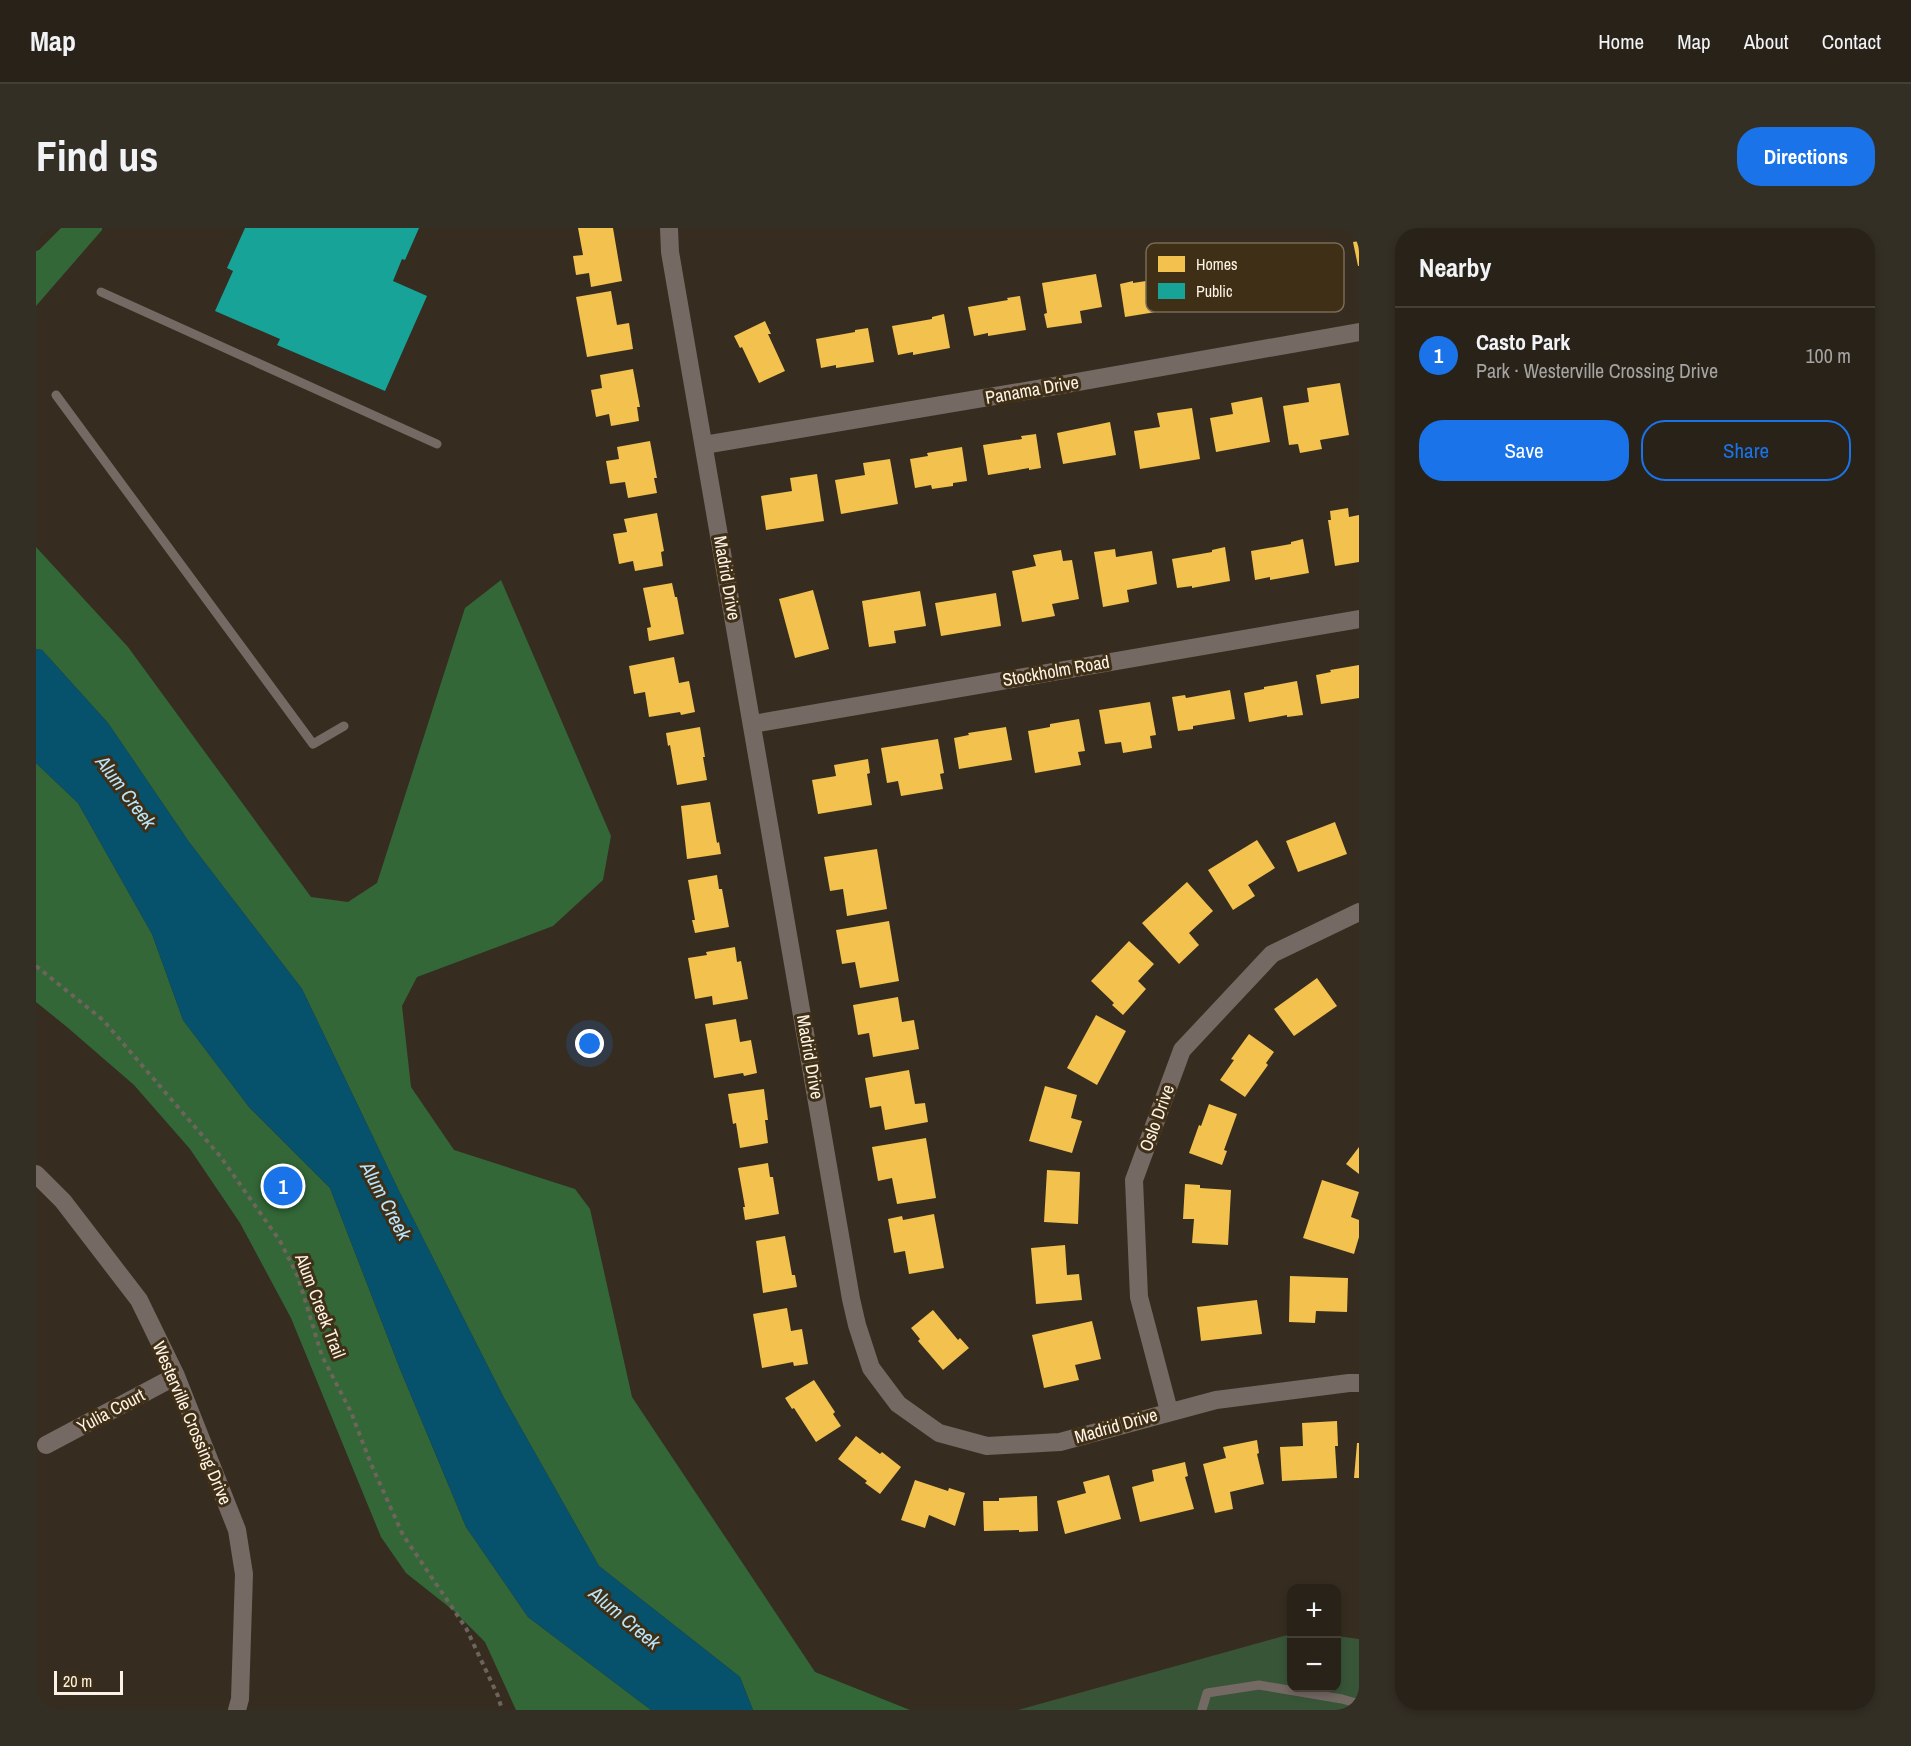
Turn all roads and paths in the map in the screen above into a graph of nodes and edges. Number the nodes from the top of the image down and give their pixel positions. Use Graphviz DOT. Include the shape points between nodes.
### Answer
graph roads {
  1 [pos="669,228"];
  2 [pos="101,292"];
  3 [pos="1359,332"];
  4 [pos="56,395"];
  5 [pos="437,444"];
  6 [pos="704,445"];
  7 [pos="1359,619"];
  8 [pos="753,724"];
  9 [pos="344,726"];
  10 [pos="1359,912"];
  11 [pos="36,966"];
  12 [pos="36,1174"];
  13 [pos="176,1376"];
  14 [pos="1359,1383"];
  15 [pos="1170,1411"];
  16 [pos="46,1445"];
  17 [pos="1359,1704"];
  18 [pos="237,1710"];
  19 [pos="502,1710"];
  20 [pos="1202,1710"];
  1 -- 6 [label="street, Madrid Drive"];
  2 -- 5 [label="lane"];
  3 -- 6 [label="street, Panama Drive"];
  4 -- 9 [label="lane" via="312,744"];
  6 -- 8 [label="street, Madrid Drive"];
  7 -- 8 [label="street, Stockholm Road"];
  8 -- 15 [label="street, Madrid Drive" via="851,1299 871,1368 898,1404 939,1433 987,1446 1060,1442"];
  10 -- 15 [label="street, Oslo Drive" via="1272,954 1182,1050 1134,1180 1139,1297"];
  11 -- 19 [label="path, Alum Creek Trail" via="103,1020 220,1155 280,1241 298,1277 322,1356 351,1412 403,1535 466,1628"];
  12 -- 13 [label="street, Westerville Crossing Drive" via="63,1201 139,1300"];
  13 -- 16 [label="street, Yulia Court"];
  13 -- 18 [label="street, Westerville Crossing Drive" via="237,1530 244,1574"];
  14 -- 15 [label="street, Madrid Drive" via="1216,1400"];
  17 -- 20 [label="lane" via="1259,1685 1207,1693"];
}
